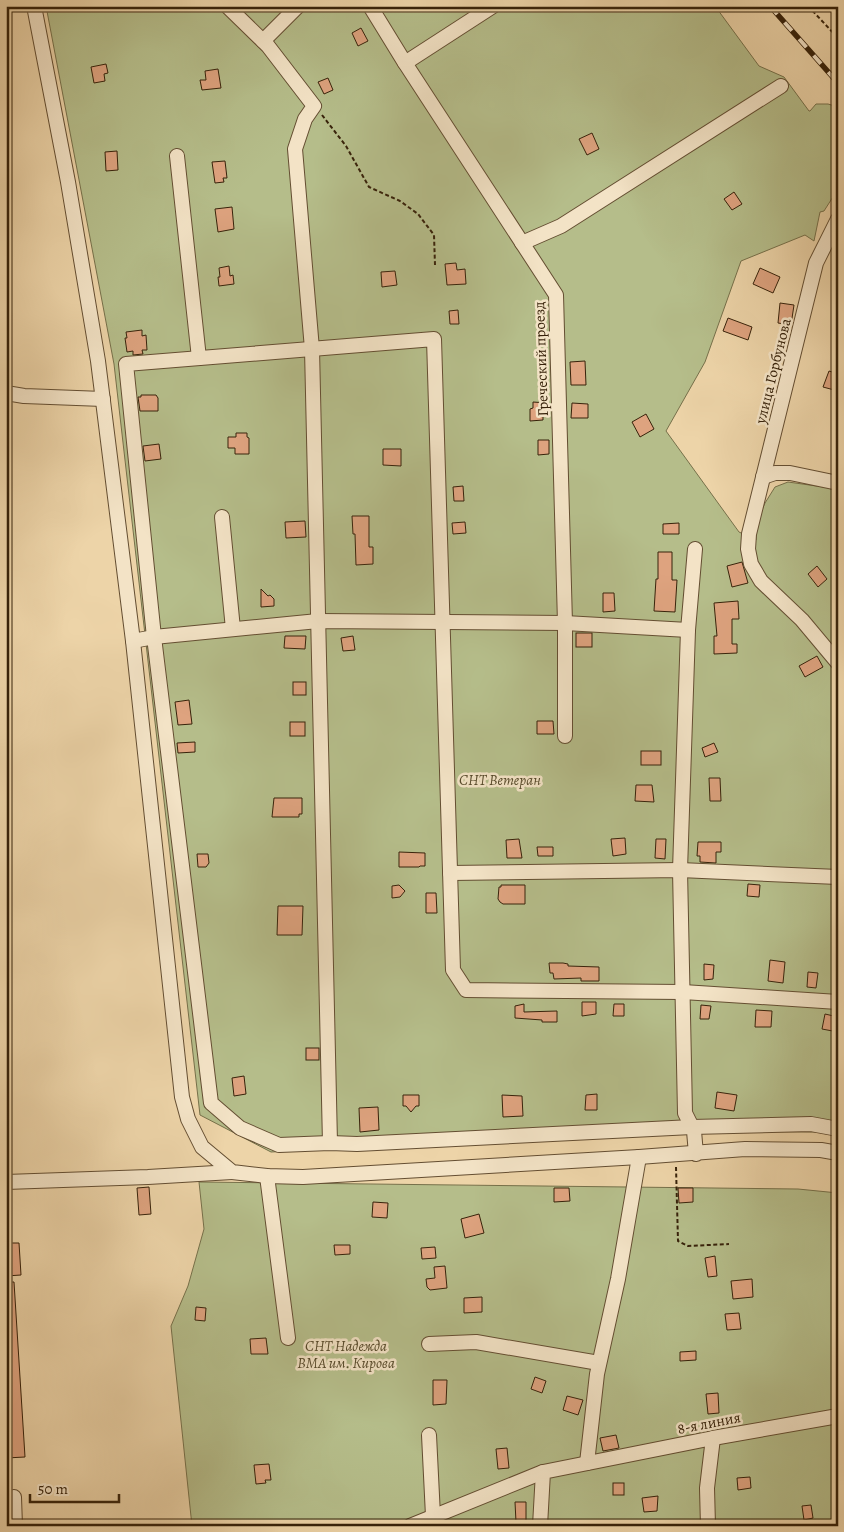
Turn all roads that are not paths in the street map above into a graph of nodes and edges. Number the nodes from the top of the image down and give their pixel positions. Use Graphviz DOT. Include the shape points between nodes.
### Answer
graph roads {
  1 [pos="34,6"];
  2 [pos="227,6"];
  3 [pos="298,6"];
  4 [pos="370,6"];
  5 [pos="494,6"];
  6 [pos="263,41"];
  7 [pos="405,63"];
  8 [pos="781,86"];
  9 [pos="177,156"];
  10 [pos="838,219"];
  11 [pos="522,243"];
  12 [pos="312,349"];
  13 [pos="199,358"];
  14 [pos="6,393"];
  15 [pos="103,399"];
  16 [pos="763,477"];
  17 [pos="838,483"];
  18 [pos="222,517"];
  19 [pos="695,549"];
  20 [pos="318,621"];
  21 [pos="442,622"];
  22 [pos="565,623"];
  23 [pos="233,629"];
  24 [pos="688,630"];
  25 [pos="154,637"];
  26 [pos="132,640"];
  27 [pos="838,663"];
  28 [pos="565,736"];
  29 [pos="680,870"];
  30 [pos="450,873"];
  31 [pos="838,878"];
  32 [pos="683,992"];
  33 [pos="838,1002"];
  34 [pos="692,1127"];
  35 [pos="838,1128"];
  36 [pos="330,1143"];
  37 [pos="838,1153"];
  38 [pos="696,1154"];
  39 [pos="639,1157"];
  40 [pos="232,1172"];
  41 [pos="267,1176"];
  42 [pos="6,1182"];
  43 [pos="288,1338"];
  44 [pos="429,1344"];
  45 [pos="599,1363"];
  46 [pos="838,1416"];
  47 [pos="429,1435"];
  48 [pos="714,1438"];
  49 [pos="587,1463"];
  50 [pos="543,1472"];
  51 [pos="14,1497"];
  52 [pos="434,1516"];
  53 [pos="15,1526"];
  54 [pos="410,1526"];
  55 [pos="540,1526"];
  56 [pos="708,1526"];
  1 -- 15 [label="street" via="68,182"];
  2 -- 6 [label="street"];
  3 -- 6 [label="street"];
  4 -- 7 [label="street, Греческий проезд"];
  5 -- 7 [label="street"];
  6 -- 12 [label="street" via="314,106 305,119 295,149"];
  7 -- 11 [label="street, Греческий проезд"];
  8 -- 11 [label="street" via="561,226"];
  9 -- 13 [label="street"];
  10 -- 16 [label="street, улица Горбунова" via="816,263"];
  11 -- 22 [label="street, Греческий проезд" via="556,295"];
  12 -- 13 [label="street"];
  12 -- 20 [label="street"];
  12 -- 21 [label="street" via="434,339"];
  13 -- 25 [label="street" via="126,364"];
  14 -- 15 [label="street"];
  15 -- 26 [label="street"];
  16 -- 17 [label="street" via="790,473"];
  16 -- 27 [label="street, улица Горбунова" via="749,534 751,564 761,581 802,620"];
  18 -- 23 [label="street"];
  19 -- 24 [label="street"];
  20 -- 21 [label="street"];
  20 -- 23 [label="street"];
  20 -- 36 [label="street"];
  21 -- 22 [label="street"];
  21 -- 30 [label="street"];
  22 -- 24 [label="street"];
  22 -- 28 [label="street, Греческий проезд"];
  23 -- 25 [label="street"];
  24 -- 29 [label="street"];
  25 -- 26 [label="street"];
  25 -- 36 [label="street" via="211,1103 240,1128 279,1144"];
  26 -- 40 [label="street" via="182,1097 188,1119 202,1147"];
  29 -- 30 [label="street"];
  29 -- 31 [label="street"];
  29 -- 32 [label="street"];
  30 -- 32 [label="street" via="453,970 466,990"];
  32 -- 33 [label="street"];
  32 -- 34 [label="street" via="685,1113"];
  34 -- 35 [label="street" via="811,1124"];
  34 -- 36 [label="street"];
  34 -- 38 [label="street"];
  37 -- 38 [label="street" via="746,1149"];
  38 -- 39 [label="street"];
  39 -- 41 [label="street" via="302,1178"];
  39 -- 45 [label="street" via="618,1279"];
  40 -- 41 [label="street"];
  40 -- 42 [label="street"];
  41 -- 43 [label="street"];
  44 -- 45 [label="street" via="476,1342"];
  45 -- 49 [label="street"];
  46 -- 48 [label="street, 8-я линия"];
  47 -- 52 [label="street"];
  48 -- 49 [label="street, 8-я линия"];
  48 -- 56 [label="street" via="708,1488"];
  49 -- 50 [label="street, 8-я линия"];
  50 -- 52 [label="street, 8-я линия"];
  50 -- 55 [label="street"];
  51 -- 53 [label="street"];
  52 -- 54 [label="street, 8-я линия"];
}
